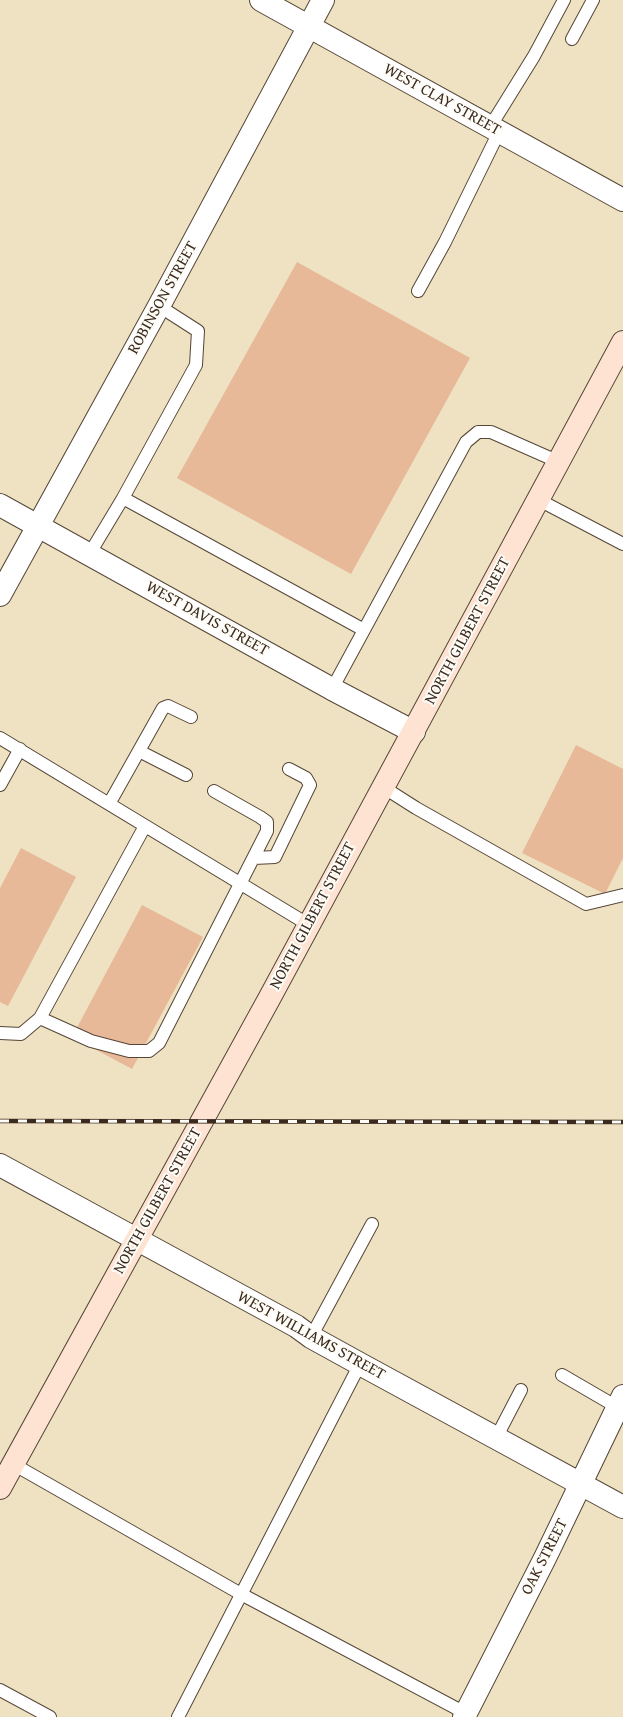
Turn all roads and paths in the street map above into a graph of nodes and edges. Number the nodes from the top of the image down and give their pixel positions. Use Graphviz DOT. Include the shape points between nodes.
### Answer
graph roads {
  1 [pos="262,0"];
  2 [pos="323,0"];
  3 [pos="564,0"];
  4 [pos="593,0"];
  5 [pos="309,26"];
  6 [pos="572,39"];
  7 [pos="495,129"];
  8 [pos="623,200"];
  9 [pos="418,291"];
  10 [pos="159,306"];
  11 [pos="623,342"];
  12 [pos="559,462"];
  13 [pos="123,498"];
  14 [pos="539,500"];
  15 [pos="0,505"];
  16 [pos="37,526"];
  17 [pos="623,544"];
  18 [pos="90,553"];
  19 [pos="0,595"];
  20 [pos="364,630"];
  21 [pos="332,689"];
  22 [pos="190,717"];
  23 [pos="414,732"];
  24 [pos="0,738"];
  25 [pos="20,749"];
  26 [pos="139,751"];
  27 [pos="289,769"];
  28 [pos="186,775"];
  29 [pos="0,785"];
  30 [pos="383,787"];
  31 [pos="214,791"];
  32 [pos="109,804"];
  33 [pos="145,826"];
  34 [pos="254,858"];
  35 [pos="241,884"];
  36 [pos="623,895"];
  37 [pos="309,925"];
  38 [pos="40,1018"];
  39 [pos="0,1033"];
  40 [pos="0,1165"];
  41 [pos="372,1224"];
  42 [pos="137,1240"];
  43 [pos="311,1336"];
  44 [pos="360,1364"];
  45 [pos="562,1375"];
  46 [pos="521,1390"];
  47 [pos="620,1401"];
  48 [pos="496,1438"];
  49 [pos="13,1464"];
  50 [pos="581,1484"];
  51 [pos="0,1488"];
  52 [pos="623,1507"];
  53 [pos="241,1594"];
  54 [pos="0,1690"];
  55 [pos="467,1716"];
  56 [pos="50,1717"];
  57 [pos="178,1717"];
  1 -- 5 [label="street, WEST CLAY STREET"];
  2 -- 5 [label="street, ROBINSON STREET"];
  3 -- 7 [label="lane"];
  4 -- 6 [label="lane"];
  5 -- 7 [label="street, WEST CLAY STREET"];
  5 -- 10 [label="street, ROBINSON STREET"];
  7 -- 8 [label="street, WEST CLAY STREET"];
  7 -- 9 [label="lane" via="445,242"];
  10 -- 13 [label="lane" via="198,331 196,365"];
  10 -- 16 [label="street, ROBINSON STREET"];
  11 -- 12 [label="main road, NORTH GILBERT STREET"];
  12 -- 14 [label="main road, NORTH GILBERT STREET"];
  12 -- 20 [label="lane" via="491,432 478,432 466,442"];
  13 -- 18 [label="lane"];
  13 -- 20 [label="lane"];
  14 -- 17 [label="lane"];
  14 -- 23 [label="main road, NORTH GILBERT STREET"];
  15 -- 16 [label="street, WEST DAVIS STREET"];
  16 -- 18 [label="street, WEST DAVIS STREET"];
  16 -- 19 [label="street, ROBINSON STREET"];
  18 -- 21 [label="street, WEST DAVIS STREET"];
  20 -- 21 [label="lane"];
  21 -- 23 [label="street, WEST DAVIS STREET"];
  22 -- 26 [label="lane" via="168,706 162,708"];
  23 -- 30 [label="main road, NORTH GILBERT STREET"];
  24 -- 25 [label="lane"];
  25 -- 29 [label="lane"];
  25 -- 32 [label="lane"];
  26 -- 28 [label="lane"];
  26 -- 32 [label="lane"];
  27 -- 34 [label="lane" via="306,778 310,785 275,857"];
  30 -- 36 [label="lane" via="586,904"];
  30 -- 37 [label="main road, NORTH GILBERT STREET"];
  31 -- 34 [label="lane" via="267,822 268,831"];
  32 -- 33 [label="lane"];
  33 -- 35 [label="lane"];
  33 -- 38 [label="lane"];
  34 -- 35 [label="lane"];
  35 -- 37 [label="lane"];
  35 -- 38 [label="lane" via="159,1043 149,1051 129,1051 91,1041"];
  37 -- 42 [label="main road, NORTH GILBERT STREET" via="156,1201"];
  38 -- 39 [label="lane" via="21,1034"];
  40 -- 42 [label="street, WEST WILLIAMS STREET"];
  41 -- 43 [label="lane"];
  42 -- 43 [label="street, WEST WILLIAMS STREET"];
  42 -- 49 [label="main road, NORTH GILBERT STREET"];
  43 -- 44 [label="street, WEST WILLIAMS STREET"];
  44 -- 48 [label="street, WEST WILLIAMS STREET"];
  44 -- 53 [label="lane"];
  45 -- 47 [label="lane"];
  46 -- 48 [label="lane"];
  47 -- 50 [label="street, OAK STREET"];
  48 -- 50 [label="street, WEST WILLIAMS STREET"];
  49 -- 51 [label="main road, NORTH GILBERT STREET"];
  49 -- 53 [label="lane"];
  50 -- 52 [label="street, WEST WILLIAMS STREET"];
  50 -- 55 [label="street, OAK STREET"];
  53 -- 55 [label="lane"];
  53 -- 57 [label="lane"];
  54 -- 56 [label="lane"];
}
